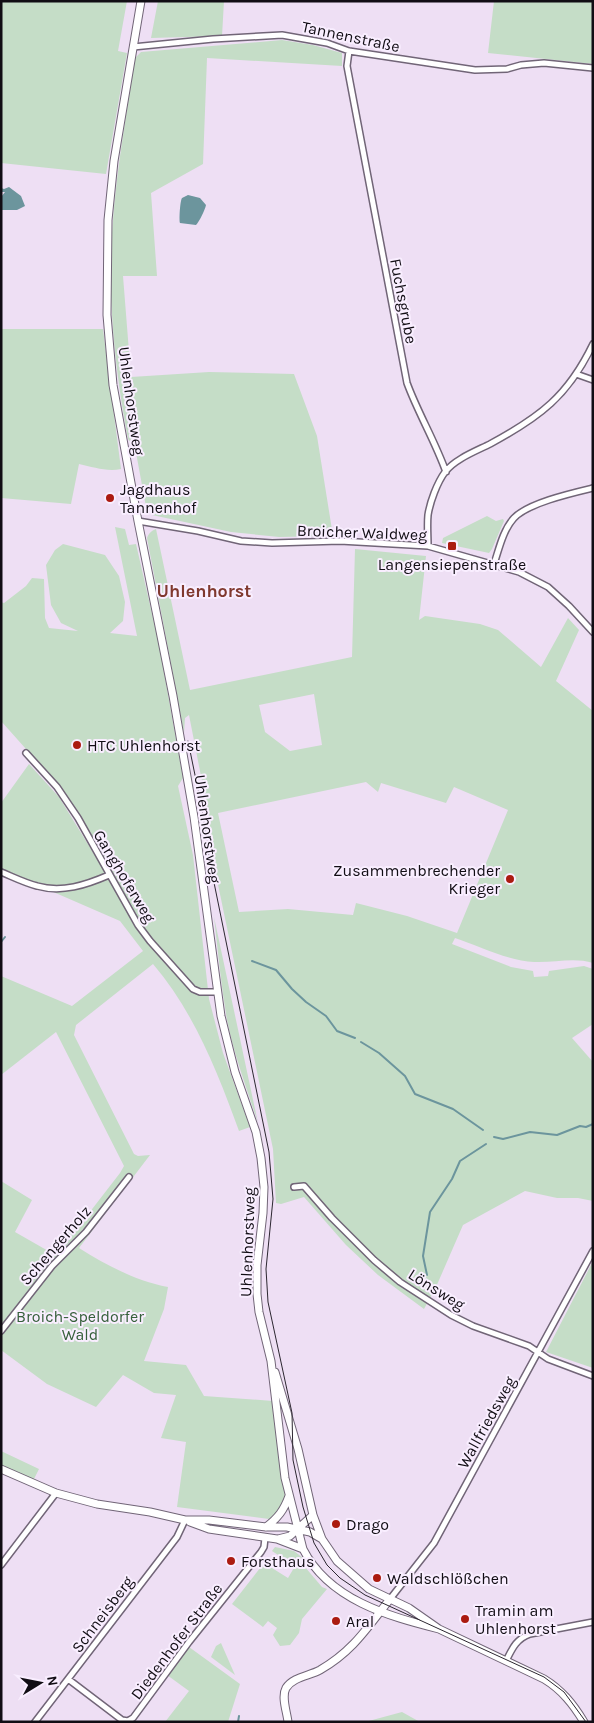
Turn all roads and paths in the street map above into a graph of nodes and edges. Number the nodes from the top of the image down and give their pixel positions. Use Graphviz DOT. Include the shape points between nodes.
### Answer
graph roads {
  1 [pos="141,1"];
  2 [pos="133,47"];
  3 [pos="349,51"];
  4 [pos="593,68"];
  5 [pos="593,344"];
  6 [pos="576,374"];
  7 [pos="593,380"];
  8 [pos="446,472"];
  9 [pos="593,488"];
  10 [pos="138,521"];
  11 [pos="428,546"];
  12 [pos="494,564"];
  13 [pos="593,632"];
  14 [pos="26,753"];
  15 [pos="1,872"];
  16 [pos="108,875"];
  17 [pos="217,992"];
  18 [pos="129,1177"];
  19 [pos="294,1187"];
  20 [pos="593,1251"];
  21 [pos="1,1331"];
  22 [pos="538,1353"];
  23 [pos="271,1362"];
  24 [pos="593,1376"];
  25 [pos="1,1469"];
  26 [pos="56,1493"];
  27 [pos="289,1495"];
  28 [pos="313,1515"];
  29 [pos="185,1520"];
  30 [pos="266,1527"];
  31 [pos="297,1530"];
  32 [pos="265,1538"];
  33 [pos="277,1539"];
  34 [pos="322,1539"];
  35 [pos="303,1549"];
  36 [pos="1,1565"];
  37 [pos="390,1599"];
  38 [pos="381,1611"];
  39 [pos="593,1622"];
  40 [pos="439,1629"];
  41 [pos="506,1661"];
  42 [pos="68,1679"];
  43 [pos="35,1722"];
  44 [pos="288,1722"];
  45 [pos="584,1722"];
  1 -- 2 [label="main road, Uhlenhorstweg"];
  2 -- 3 [label="street, Tannenstraße" via="282,35 327,43"];
  2 -- 10 [label="main road, Uhlenhorstweg" via="114,161 106,266 113,385"];
  3 -- 4 [label="street, Tannenstraße" via="475,70 544,63"];
  3 -- 8 [label="street, Fuchsgrube" via="347,66 407,383"];
  5 -- 6 [label="street"];
  6 -- 7 [label="street"];
  6 -- 8 [label="street" via="546,410 522,427 460,460"];
  8 -- 11 [label="street" via="428,515"];
  9 -- 12 [label="street" via="522,512 509,525"];
  10 -- 11 [label="street, Broicher Waldweg" via="241,541 340,541"];
  10 -- 17 [label="main road, Uhlenhorstweg" via="188,783"];
  11 -- 12 [label="street, Broicher Waldweg"];
  12 -- 13 [label="street, Broicher Waldweg" via="548,587"];
  14 -- 16 [label="street, Ganghoferweg" via="57,787 78,818"];
  15 -- 16 [label="street" via="38,886 57,889 74,888"];
  16 -- 17 [label="street, Ganghoferweg" via="138,925 193,989"];
  17 -- 23 [label="main road, Uhlenhorstweg" via="228,1051 256,1132 261,1158 264,1213 256,1280"];
  18 -- 21 [label="street, Schengerholz"];
  19 -- 22 [label="street, Lönsweg" via="304,1186 374,1260 400,1282 473,1326 529,1346"];
  20 -- 22 [label="street, Wallfriedsweg"];
  22 -- 24 [label="street, Lönsweg"];
  22 -- 37 [label="street, Wallfriedsweg" via="434,1543"];
  23 -- 27 [label="main road, Uhlenhorstweg"];
  23 -- 28 [label="main road, Uhlenhorstweg" via="298,1449"];
  25 -- 26 [label="main road"];
  26 -- 29 [label="main road"];
  26 -- 36 [label="street"];
  27 -- 30 [label="main road" via="286,1507"];
  27 -- 31 [label="main road, Uhlenhorstweg"];
  28 -- 31 [label="main road"];
  28 -- 34 [label="main road, Uhlenhorstweg"];
  29 -- 30 [label="main road"];
  29 -- 32 [label="main road" via="209,1530"];
  29 -- 42 [label="street, Schneisberg" via="177,1537"];
  30 -- 31 [label="main road"];
  31 -- 33 [label="main road"];
  31 -- 34 [label="main road" via="310,1532"];
  31 -- 35 [label="main road, Uhlenhorstweg"];
  32 -- 33 [label="main road"];
  32 -- 42 [label="street, Diedenhofer Straße" via="261,1552 130,1720 122,1720"];
  33 -- 35 [label="main road"];
  34 -- 37 [label="main road, Uhlenhorstweg" via="347,1571"];
  35 -- 38 [label="main road, Uhlenhorstweg" via="316,1570 333,1586 358,1602"];
  37 -- 38 [label="main road"];
  37 -- 40 [label="main road, Uhlenhorstweg"];
  38 -- 40 [label="main road, Uhlenhorstweg"];
  38 -- 44 [label="main road" via="345,1652 323,1668 289,1684 284,1691"];
  39 -- 41 [label="street" via="522,1637"];
  40 -- 41 [label="main road"];
  41 -- 45 [label="main road" via="555,1686"];
  42 -- 43 [label="street, Schneisberg"];
}
